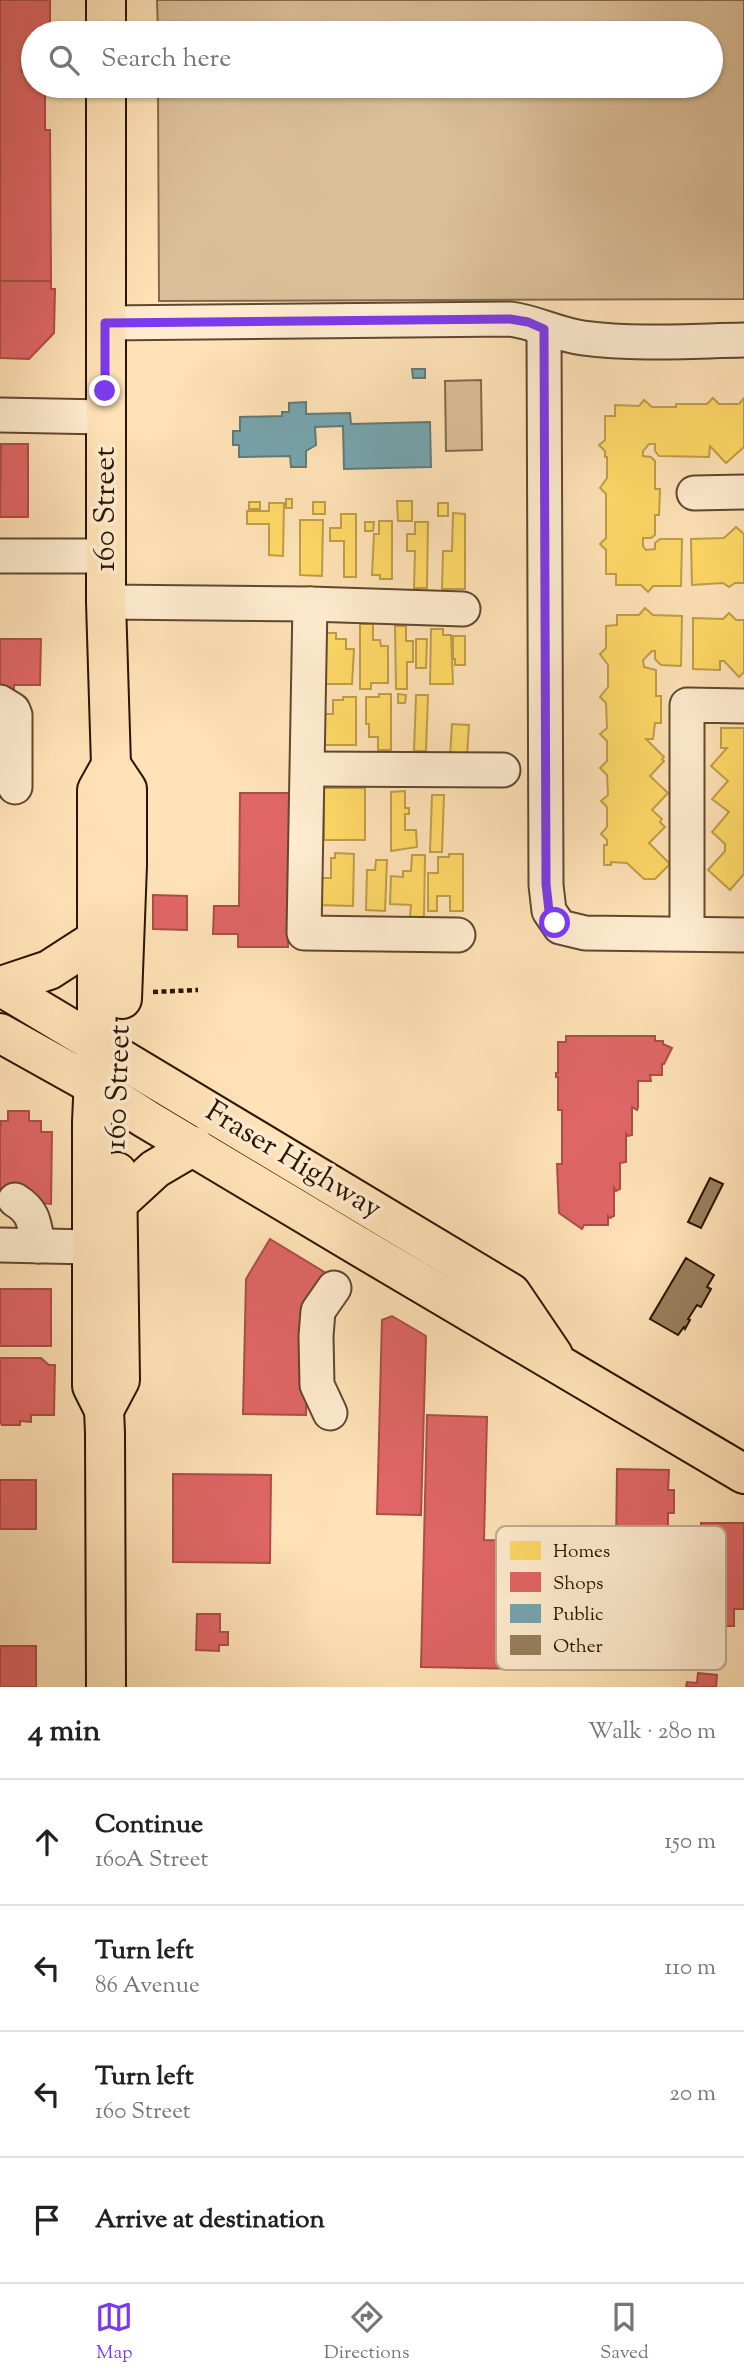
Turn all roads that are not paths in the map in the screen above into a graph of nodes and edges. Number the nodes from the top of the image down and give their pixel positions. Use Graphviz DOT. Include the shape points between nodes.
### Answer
graph roads {
  1 [pos="106,0"];
  2 [pos="106,21"];
  3 [pos="106,98"];
  4 [pos="105,323"];
  5 [pos="544,329"];
  6 [pos="744,340"];
  7 [pos="0,415"];
  8 [pos="106,417"];
  9 [pos="744,492"];
  10 [pos="694,493"];
  11 [pos="0,555"];
  12 [pos="106,555"];
  13 [pos="106,602"];
  14 [pos="310,604"];
  15 [pos="463,609"];
  16 [pos="0,702"];
  17 [pos="744,706"];
  18 [pos="111,765"];
  19 [pos="308,769"];
  20 [pos="503,770"];
  21 [pos="15,787"];
  22 [pos="687,933"];
  23 [pos="458,934"];
  24 [pos="744,935"];
  25 [pos="97,939"];
  26 [pos="0,986"];
  27 [pos="0,1033"];
  28 [pos="107,1049"];
  29 [pos="106,1093"];
  30 [pos="194,1146"];
  31 [pos="15,1200"];
  32 [pos="118,1203"];
  33 [pos="0,1245"];
  34 [pos="38,1246"];
  35 [pos="91,1247"];
  36 [pos="334,1287"];
  37 [pos="560,1366"];
  38 [pos="104,1410"];
  39 [pos="330,1413"];
  40 [pos="744,1474"];
  41 [pos="106,1687"];
  1 -- 2 [label="main road"];
  3 -- 4 [label="main road, 160 Street"];
  4 -- 5 [label="street" via="510,319"];
  4 -- 8 [label="main road, 160 Street"];
  5 -- 6 [label="street" via="610,340"];
  5 -- 22 [label="street" via="549,911 555,923 566,930"];
  7 -- 8 [label="street"];
  8 -- 12 [label="main road, 160 Street"];
  9 -- 10 [label="street"];
  11 -- 12 [label="street"];
  12 -- 13 [label="main road, 160 Street"];
  13 -- 14 [label="street"];
  13 -- 18 [label="main road, 160 Street"];
  14 -- 15 [label="street"];
  14 -- 19 [label="street"];
  16 -- 21 [label="street" via="15,715"];
  17 -- 22 [label="street" via="687,705"];
  18 -- 25 [label="main road, 160 Street" via="97,790"];
  18 -- 28 [label="main road, 160 Street" via="127,789 127,865"];
  19 -- 20 [label="street"];
  19 -- 23 [label="street" via="304,933"];
  22 -- 24 [label="street"];
  25 -- 26 [label="main road" via="49,970"];
  25 -- 28 [label="main road, 160 Street"];
  26 -- 28 [label="main road, Fraser Highway"];
  27 -- 29 [label="main road, Fraser Highway"];
  28 -- 29 [label="main road, 160 Street"];
  28 -- 37 [label="main road, Fraser Highway" via="511,1293"];
  29 -- 30 [label="main road, Fraser Highway"];
  29 -- 32 [label="main road, 160 Street"];
  29 -- 35 [label="main road, 160 Street"];
  30 -- 32 [label="main road" via="155,1169"];
  30 -- 37 [label="main road, Fraser Highway"];
  31 -- 34 [label="street" via="32,1216"];
  32 -- 38 [label="main road, 160 Street" via="120,1380"];
  33 -- 34 [label="street"];
  34 -- 35 [label="street"];
  35 -- 38 [label="main road, 160 Street" via="92,1386"];
  36 -- 39 [label="street" via="318,1311 316,1336 317,1385"];
  37 -- 40 [label="main road, Fraser Highway"];
  38 -- 41 [label="main road, 160 Street"];
}
